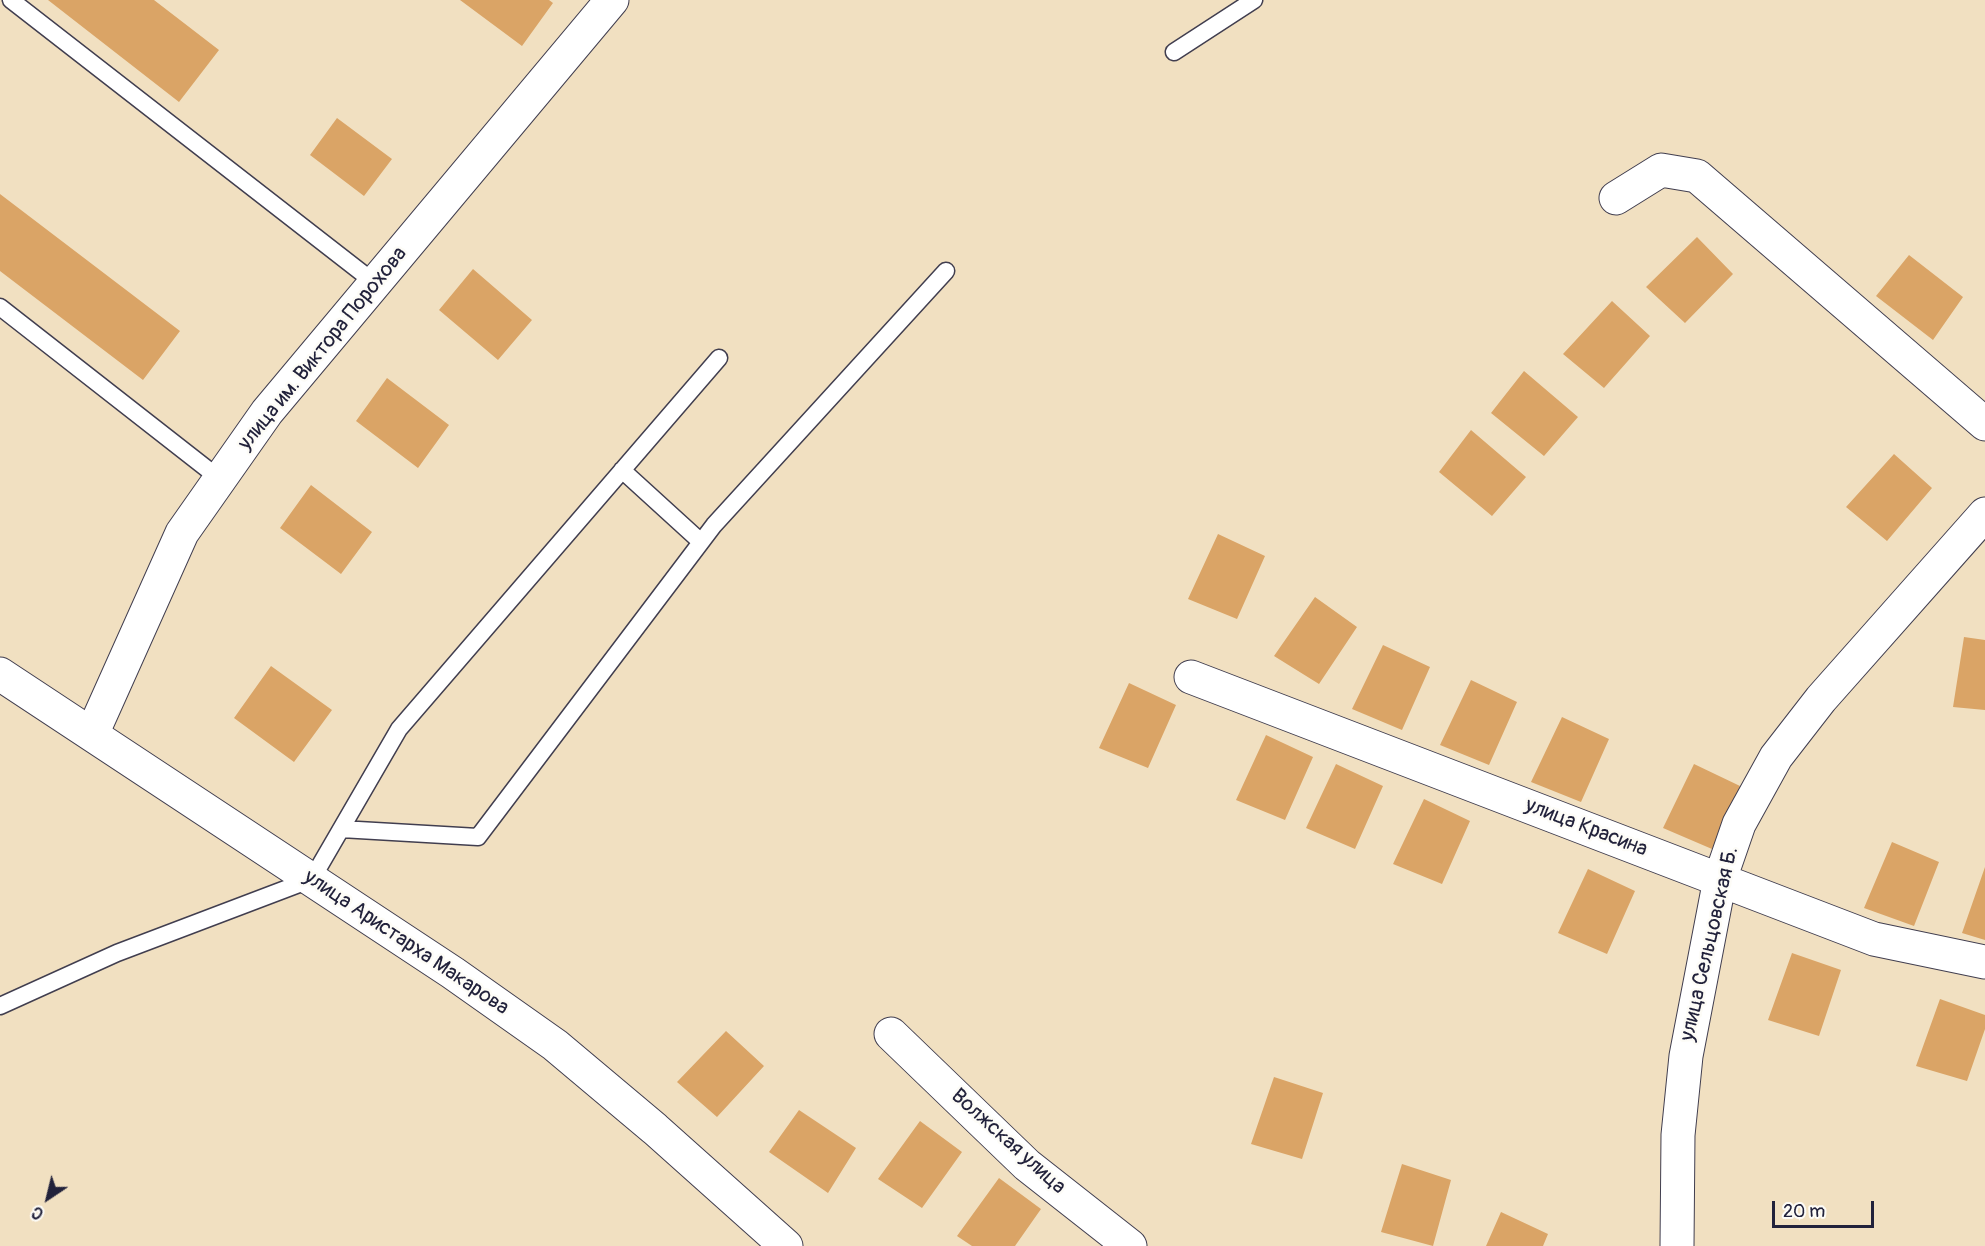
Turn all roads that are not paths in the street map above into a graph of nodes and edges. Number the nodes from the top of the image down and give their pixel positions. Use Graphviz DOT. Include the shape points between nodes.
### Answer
graph roads {
  1 [pos="11,0"];
  2 [pos="612,0"];
  3 [pos="1254,0"];
  4 [pos="1174,52"];
  5 [pos="1616,198"];
  6 [pos="946,271"];
  7 [pos="375,283"];
  8 [pos="0,307"];
  9 [pos="719,358"];
  10 [pos="1985,424"];
  11 [pos="622,470"];
  12 [pos="220,479"];
  13 [pos="1980,526"];
  14 [pos="701,542"];
  15 [pos="0,674"];
  16 [pos="1191,677"];
  17 [pos="92,734"];
  18 [pos="341,829"];
  19 [pos="312,879"];
  20 [pos="1720,879"];
  21 [pos="1985,962"];
  22 [pos="0,1006"];
  23 [pos="891,1034"];
  24 [pos="786,1246"];
  25 [pos="1130,1246"];
  26 [pos="1677,1246"];
  1 -- 7 [label="lane"];
  2 -- 7 [label="street, улица им. Виктора Порохова"];
  3 -- 4 [label="lane"];
  5 -- 10 [label="street" via="1661,170 1697,177"];
  6 -- 14 [label="lane"];
  7 -- 12 [label="street, улица им. Виктора Порохова" via="267,412"];
  8 -- 12 [label="lane"];
  9 -- 11 [label="lane"];
  11 -- 14 [label="lane"];
  11 -- 18 [label="lane" via="399,729"];
  12 -- 17 [label="street, улица им. Виктора Порохова" via="182,533"];
  13 -- 20 [label="street, улица Сельцовская Б." via="1821,699 1776,757 1739,824"];
  14 -- 18 [label="lane" via="478,837"];
  15 -- 17 [label="street, улица Аристарха Макарова"];
  16 -- 20 [label="street, улица Красина"];
  17 -- 19 [label="street, улица Аристарха Макарова"];
  18 -- 19 [label="lane"];
  19 -- 22 [label="lane" via="117,953"];
  19 -- 24 [label="street, улица Аристарха Макарова" via="555,1045"];
  20 -- 21 [label="street, улица Красина" via="1874,939"];
  20 -- 26 [label="street, улица Сельцовская Б." via="1686,1056 1678,1135"];
  23 -- 25 [label="street, Волжская улица" via="1028,1165"];
}
